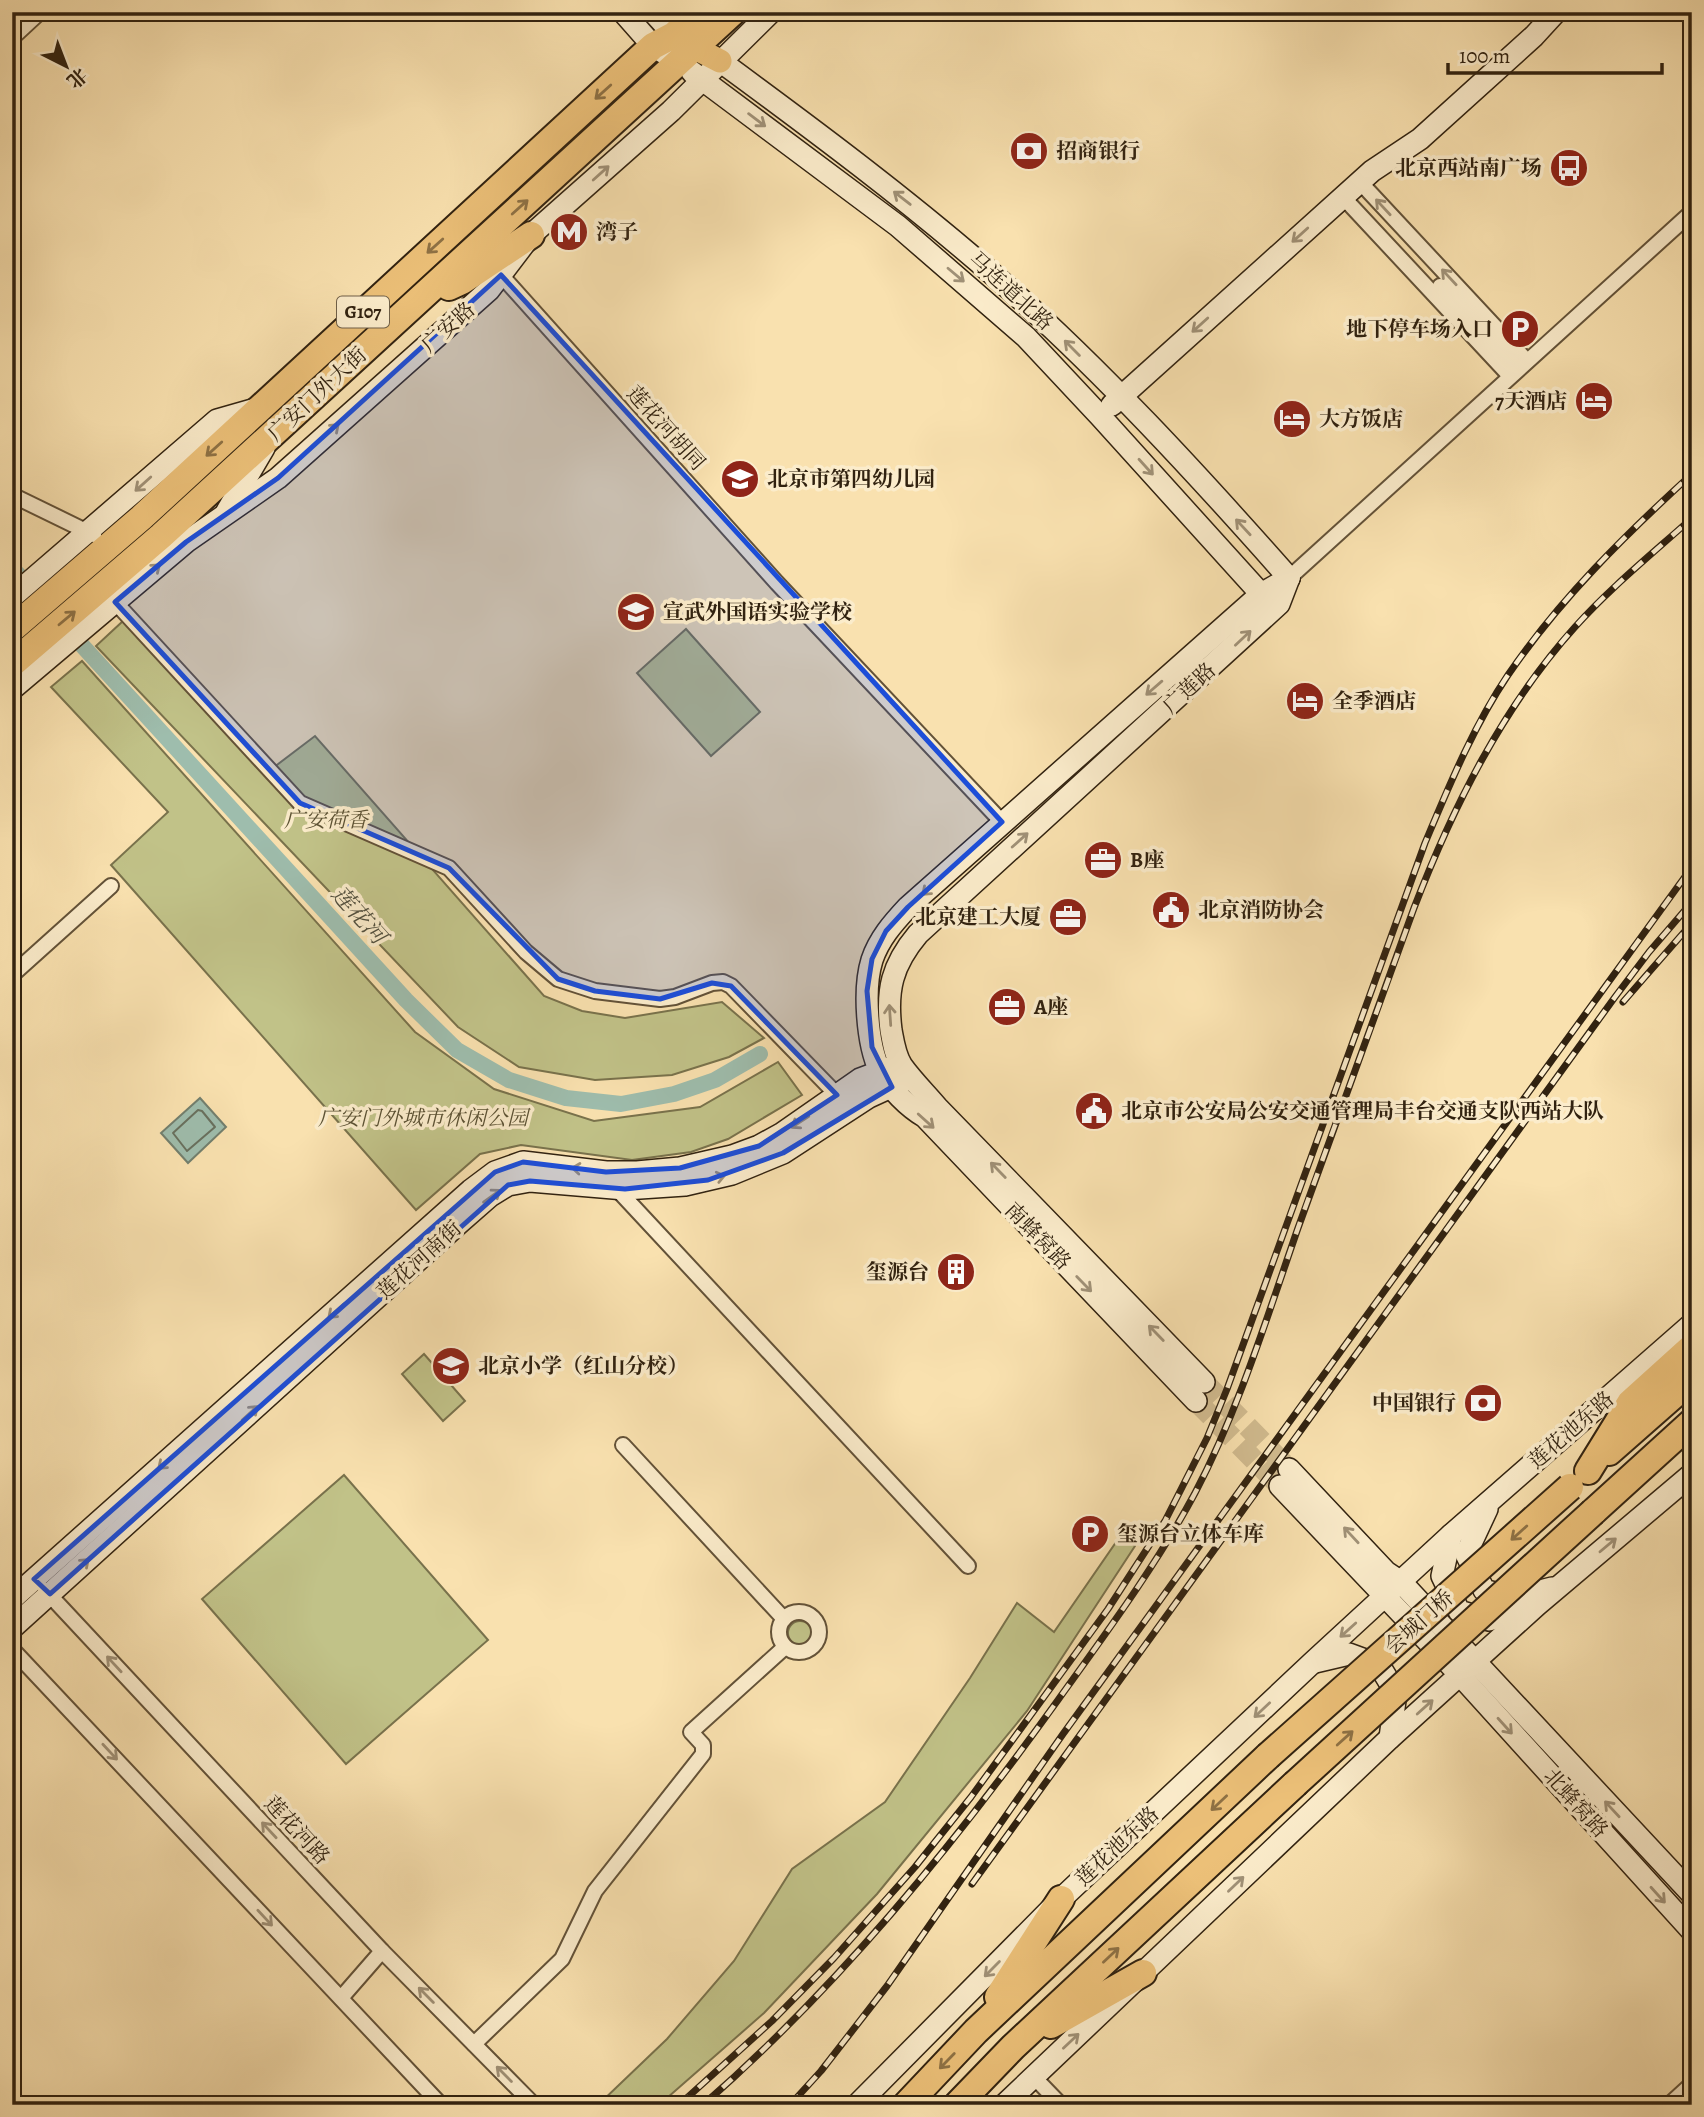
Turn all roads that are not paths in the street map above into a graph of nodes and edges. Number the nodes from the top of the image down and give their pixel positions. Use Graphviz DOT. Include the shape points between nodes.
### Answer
graph roads {
  1 [pos="40,12"];
  2 [pos="623,12"];
  3 [pos="653,12"];
  4 [pos="699,12"];
  5 [pos="733,12"];
  6 [pos="771,12"];
  7 [pos="1556,12"];
  8 [pos="12,38"];
  9 [pos="675,47"];
  10 [pos="720,61"];
  11 [pos="702,79"];
  12 [pos="1351,190"];
  13 [pos="1692,212"];
  14 [pos="531,235"];
  15 [pos="501,275"];
  16 [pos="415,303"];
  17 [pos="1518,369"];
  18 [pos="1121,397"];
  19 [pos="1100,416"];
  20 [pos="272,435"];
  21 [pos="12,495"];
  22 [pos="225,515"];
  23 [pos="99,539"];
  24 [pos="174,539"];
  25 [pos="1289,578"];
  26 [pos="1261,594"];
  27 [pos="102,605"];
  28 [pos="16,615"];
  29 [pos="49,645"];
  30 [pos="12,664"];
  31 [pos="12,689"];
  32 [pos="1002,822"];
  33 [pos="111,886"];
  34 [pos="12,975"];
  35 [pos="896,1075"];
  36 [pos="844,1102"];
  37 [pos="616,1188"];
  38 [pos="1692,1308"];
  39 [pos="1692,1324"];
  40 [pos="1692,1347"];
  41 [pos="1660,1352"];
  42 [pos="1692,1378"];
  43 [pos="1200,1392"];
  44 [pos="1692,1422"];
  45 [pos="623,1445"];
  46 [pos="1692,1446"];
  47 [pos="1579,1479"];
  48 [pos="1689,1481"];
  49 [pos="1490,1501"];
  50 [pos="1602,1503"];
  51 [pos="1451,1535"];
  52 [pos="968,1566"];
  53 [pos="34,1579"];
  54 [pos="1401,1582"];
  55 [pos="1560,1586"];
  56 [pos="50,1594"];
  57 [pos="1385,1596"];
  58 [pos="12,1599"];
  59 [pos="1537,1605"];
  60 [pos="784,1619"];
  61 [pos="12,1628"];
  62 [pos="785,1647"];
  63 [pos="12,1649"];
  64 [pos="1312,1663"];
  65 [pos="1467,1668"];
  66 [pos="1390,1738"];
  67 [pos="1268,1756"];
  68 [pos="1692,1894"];
  69 [pos="1061,1899"];
  70 [pos="1692,1931"];
  71 [pos="382,1951"];
  72 [pos="1143,1973"];
  73 [pos="341,1998"];
  74 [pos="976,2031"];
  75 [pos="474,2044"];
  76 [pos="1013,2046"];
  77 [pos="1033,2076"];
  78 [pos="1692,2084"];
  79 [pos="441,2105"];
  80 [pos="534,2105"];
  81 [pos="857,2105"];
  82 [pos="906,2105"];
  83 [pos="957,2105"];
  84 [pos="1004,2105"];
  85 [pos="1061,2105"];
  86 [pos="1669,2105"];
  1 -- 8 [label="street"];
  2 -- 9 [label="street"];
  3 -- 9 [label="street"];
  4 -- 9 [label="highway, G107"];
  5 -- 9 [label="highway, G107"];
  6 -- 10 [label="street, 广安路"];
  7 -- 12 [label="street" via="1420,139"];
  9 -- 10 [label="main road, 马连道北路"];
  9 -- 11 [label="street, 马连道北路"];
  16 -- 9 [label="highway, 广安门外大街 / G107, one-way"];
  9 -- 23 [label="highway, 广安门外大街 / G107, one-way" via="259,408"];
  10 -- 11 [label="street, 广安路"];
  18 -- 10 [label="street, 马连道北路, one-way" via="1036,313 927,218"];
  14 -- 11 [label="street, 广安路, one-way"];
  11 -- 19 [label="street, 马连道北路, one-way" via="898,226 1026,337"];
  12 -- 17 [label="street"];
  12 -- 17 [label="street"];
  12 -- 18 [label="street, one-way"];
  13 -- 17 [label="street, 广莲路"];
  14 -- 15 [label="street, 广安路"];
  14 -- 16 [label="highway" via="462,281"];
  22 -- 15 [label="street, 广安路, one-way" via="278,478"];
  15 -- 32 [label="street, 莲花河胡同" via="787,593"];
  16 -- 20 [label="highway, 广安门外大街 / G107"];
  17 -- 25 [label="street, 广莲路"];
  18 -- 19 [label="street"];
  25 -- 18 [label="street, 马连道北路, one-way"];
  19 -- 26 [label="street, 马连道北路, one-way"];
  20 -- 22 [label="street"];
  20 -- 24 [label="highway, 广安门外大街 / G107"];
  21 -- 23 [label="street"];
  22 -- 24 [label="street, 广安路"];
  23 -- 28 [label="highway, 广安门外大街 / G107"];
  27 -- 24 [label="highway, 广安门外大街 / G107, one-way"];
  25 -- 26 [label="street, 广莲路"];
  35 -- 25 [label="street, 广莲路, one-way" via="890,990 903,951 934,917 1279,604"];
  26 -- 32 [label="street, 广莲路, one-way"];
  29 -- 27 [label="highway, 广安门外大街 / G107, one-way"];
  27 -- 36 [label="street" via="300,803 449,867 526,952 558,979 595,991 660,999 723,982"];
  29 -- 30 [label="highway, 广安门外大街 / G107"];
  29 -- 31 [label="street, 广安门外大街"];
  32 -- 35 [label="street, 广莲路, one-way" via="908,907 886,931 872,959 867,991 872,1047"];
  33 -- 34 [label="street"];
  35 -- 36 [label="street, 莲花河南街" via="860,1079"];
  35 -- 43 [label="street, 南蜂窝路" via="914,1110"];
  37 -- 36 [label="street, 莲花河南街, one-way" via="685,1185 732,1174 783,1153"];
  36 -- 53 [label="street, 莲花河南街, one-way" via="759,1146 706,1163 636,1172 523,1163 495,1172"];
  37 -- 52 [label="street"];
  56 -- 37 [label="street, 莲花河南街, one-way" via="490,1196 508,1185 530,1181"];
  38 -- 41 [label="street" via="1665,1333"];
  39 -- 41 [label="street, 莲花池东路"];
  40 -- 47 [label="highway" via="1630,1403"];
  41 -- 49 [label="street, 莲花池东路"];
  42 -- 47 [label="highway, 莲花池东路"];
  44 -- 50 [label="highway"];
  45 -- 60 [label="street"];
  46 -- 50 [label="highway"];
  47 -- 67 [label="highway, 会城门桥, one-way, bridge"];
  55 -- 48 [label="street, one-way"];
  49 -- 51 [label="street, 莲花池东路"];
  49 -- 55 [label="street" via="1466,1554 1483,1590 1513,1598"];
  76 -- 50 [label="highway, 会城门桥, one-way, bridge"];
  51 -- 54 [label="street, 莲花池东路"];
  51 -- 59 [label="street" via="1442,1576 1459,1611 1489,1619"];
  53 -- 56 [label="street, 莲花河路"];
  53 -- 58 [label="street, 莲花河南街"];
  54 -- 57 [label="street, 莲花池东路"];
  54 -- 57 [label="street, one-way" via="1284,1477"];
  54 -- 65 [label="street"];
  55 -- 59 [label="street"];
  56 -- 61 [label="street, 莲花河南街"];
  71 -- 56 [label="street, 莲花河路, one-way"];
  57 -- 64 [label="street, 莲花池东路, one-way"];
  57 -- 65 [label="street"];
  59 -- 65 [label="street"];
  60 -- 62 [label="street" via="779,1636"];
  60 -- 62 [label="street" via="803,1612 814,1619 819,1632 815,1645 804,1652"];
  62 -- 75 [label="street" via="691,1732 703,1745 703,1754 595,1891 562,1959"];
  63 -- 73 [label="street, one-way"];
  64 -- 66 [label="street" via="1349,1654 1379,1665 1396,1693"];
  64 -- 69 [label="street, 莲花池东路, one-way"];
  66 -- 65 [label="street, one-way"];
  68 -- 65 [label="street, 北蜂窝路, one-way"];
  65 -- 70 [label="street, 北蜂窝路, one-way"];
  72 -- 66 [label="street, one-way"];
  67 -- 74 [label="highway, 莲花池东路, one-way"];
  69 -- 74 [label="highway"];
  69 -- 81 [label="street, 莲花池东路, one-way"];
  71 -- 73 [label="street"];
  75 -- 71 [label="street, 莲花河路, one-way"];
  72 -- 76 [label="highway"];
  77 -- 72 [label="street, one-way"];
  73 -- 79 [label="street"];
  74 -- 82 [label="highway, 莲花池东路, one-way"];
  80 -- 75 [label="street, 莲花河路, one-way"];
  76 -- 83 [label="highway"];
  77 -- 84 [label="street"];
  77 -- 85 [label="street"];
  78 -- 86 [label="street"];
}
